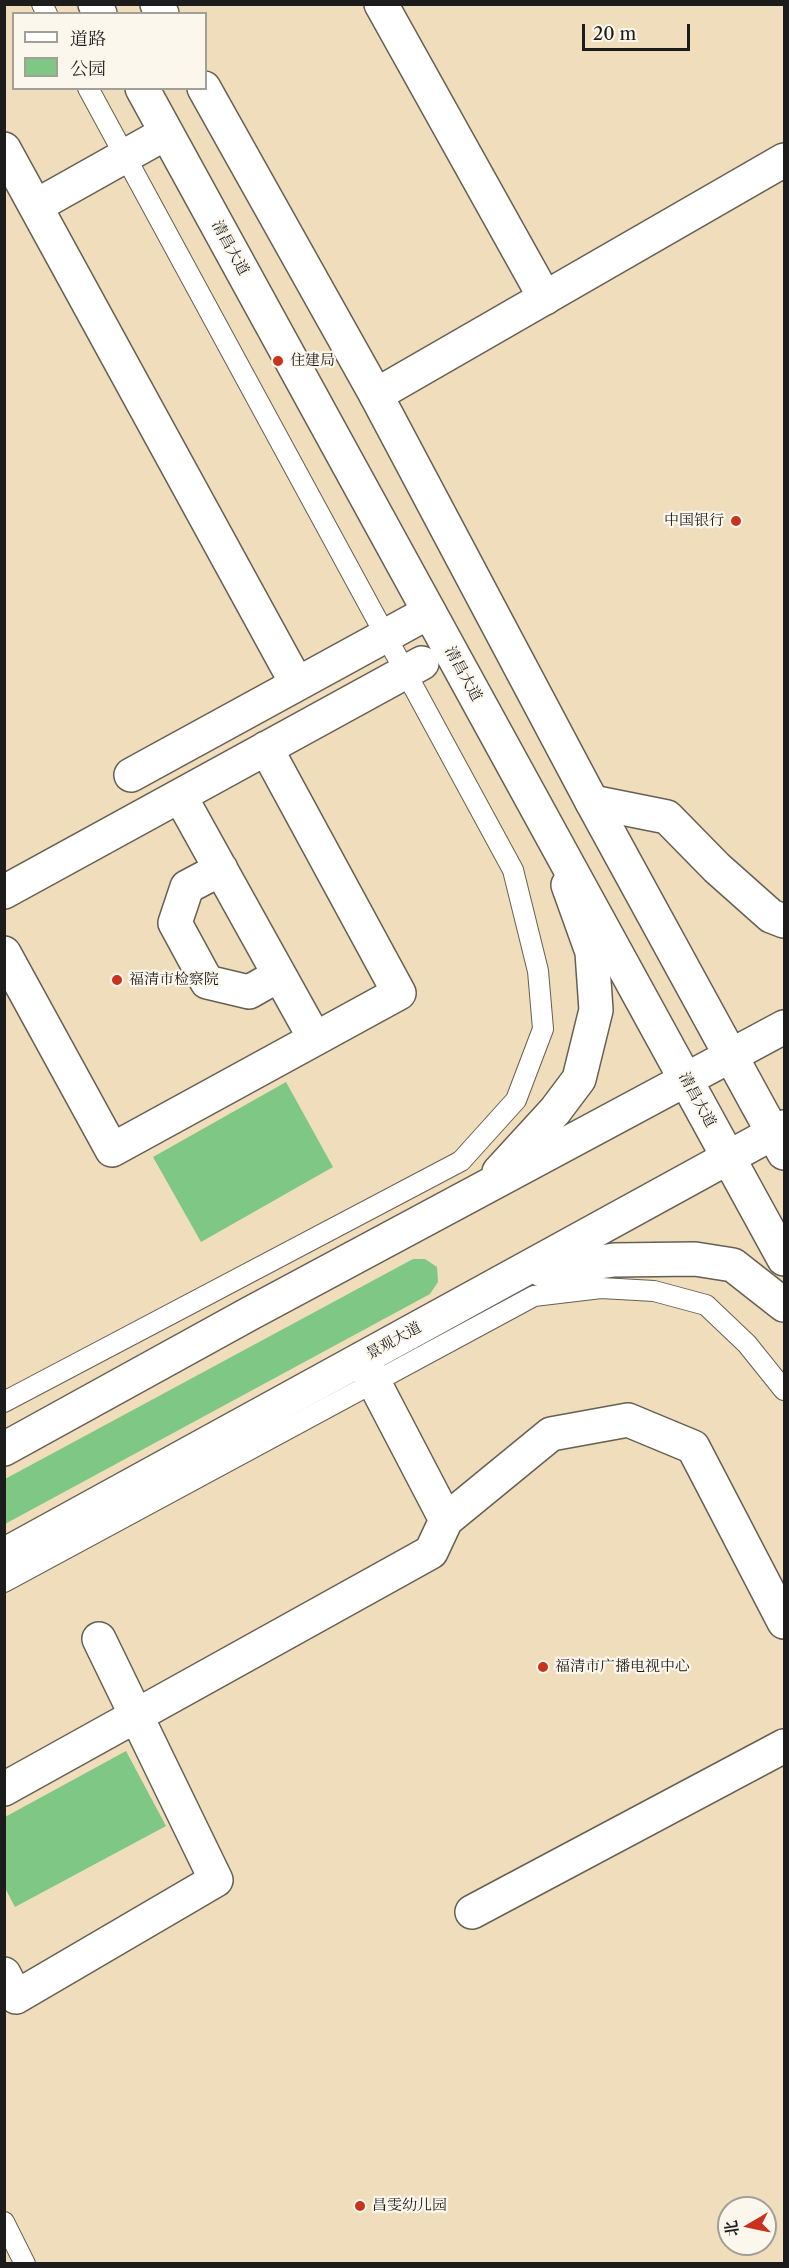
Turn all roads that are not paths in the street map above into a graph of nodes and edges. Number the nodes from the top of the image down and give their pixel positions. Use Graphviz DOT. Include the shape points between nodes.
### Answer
graph roads {
  1 [pos="381,4"];
  2 [pos="89,90"];
  3 [pos="143,90"];
  4 [pos="205,90"];
  5 [pos="166,133"];
  6 [pos="4,149"];
  7 [pos="125,156"];
  8 [pos="784,160"];
  9 [pos="36,206"];
  10 [pos="545,298"];
  11 [pos="376,395"];
  12 [pos="429,612"];
  13 [pos="385,636"];
  14 [pos="413,667"];
  15 [pos="297,684"];
  16 [pos="266,748"];
  17 [pos="131,775"];
  18 [pos="180,796"];
  19 [pos="591,802"];
  20 [pos="549,829"];
  21 [pos="221,869"];
  22 [pos="4,892"];
  23 [pos="784,921"];
  24 [pos="4,953"];
  25 [pos="279,975"];
  26 [pos="784,1028"];
  27 [pos="315,1039"];
  28 [pos="732,1056"];
  29 [pos="686,1080"];
  30 [pos="781,1138"];
  31 [pos="729,1158"];
  32 [pos="477,1194"];
  33 [pos="784,1259"];
  34 [pos="517,1274"];
  35 [pos="784,1305"];
  36 [pos="368,1370"];
  37 [pos="784,1390"];
  38 [pos="4,1402"];
  39 [pos="4,1449"];
  40 [pos="446,1520"];
  41 [pos="4,1555"];
  42 [pos="4,1582"];
  43 [pos="784,1622"];
  44 [pos="99,1638"];
  45 [pos="136,1715"];
  46 [pos="784,1746"];
  47 [pos="4,1789"];
  48 [pos="472,1912"];
  49 [pos="4,1974"];
  50 [pos="4,2222"];
  51 [pos="25,2264"];
  1 -- 10 [label="street"];
  2 -- 7 [label="lane"];
  3 -- 5 [label="street, 清昌大道"];
  4 -- 11 [label="street"];
  5 -- 7 [label="street"];
  5 -- 12 [label="street, 清昌大道"];
  6 -- 9 [label="street"];
  7 -- 9 [label="street"];
  7 -- 13 [label="lane"];
  8 -- 10 [label="street"];
  9 -- 15 [label="street"];
  10 -- 11 [label="street"];
  11 -- 19 [label="street"];
  12 -- 13 [label="street"];
  12 -- 20 [label="street, 清昌大道"];
  13 -- 14 [label="lane"];
  13 -- 15 [label="street"];
  14 -- 16 [label="street"];
  14 -- 38 [label="lane" via="513,870 538,971 543,1029 516,1100 461,1161"];
  15 -- 17 [label="street"];
  16 -- 18 [label="street"];
  16 -- 27 [label="street" via="399,993"];
  18 -- 21 [label="street"];
  18 -- 22 [label="street"];
  19 -- 23 [label="street" via="667,817 771,916"];
  19 -- 28 [label="street"];
  20 -- 29 [label="street, 清昌大道"];
  20 -- 32 [label="street" via="592,952 596,1010 579,1079 517,1154"];
  21 -- 25 [label="street"];
  21 -- 25 [label="street" via="187,887 175,923 207,982 249,992"];
  24 -- 27 [label="street" via="112,1150"];
  25 -- 27 [label="street"];
  26 -- 28 [label="street"];
  28 -- 29 [label="street"];
  28 -- 30 [label="street"];
  29 -- 31 [label="street, 清昌大道"];
  29 -- 32 [label="street"];
  30 -- 31 [label="street, 景观大道"];
  31 -- 33 [label="street, 清昌大道"];
  31 -- 34 [label="street, 景观大道"];
  32 -- 39 [label="street"];
  34 -- 35 [label="street" via="614,1260 695,1259 733,1265"];
  34 -- 36 [label="street, 景观大道"];
  36 -- 37 [label="lane" via="534,1296 601,1288 654,1291 706,1305 747,1344"];
  36 -- 40 [label="street"];
  36 -- 41 [label="street, 景观大道"];
  36 -- 42 [label="lane"];
  40 -- 43 [label="street" via="551,1434 628,1420 693,1447"];
  40 -- 45 [label="street" via="431,1552"];
  44 -- 45 [label="street"];
  45 -- 47 [label="street"];
  45 -- 49 [label="street" via="216,1880 16,1997"];
  46 -- 48 [label="street"];
  50 -- 51 [label="lane"];
}
